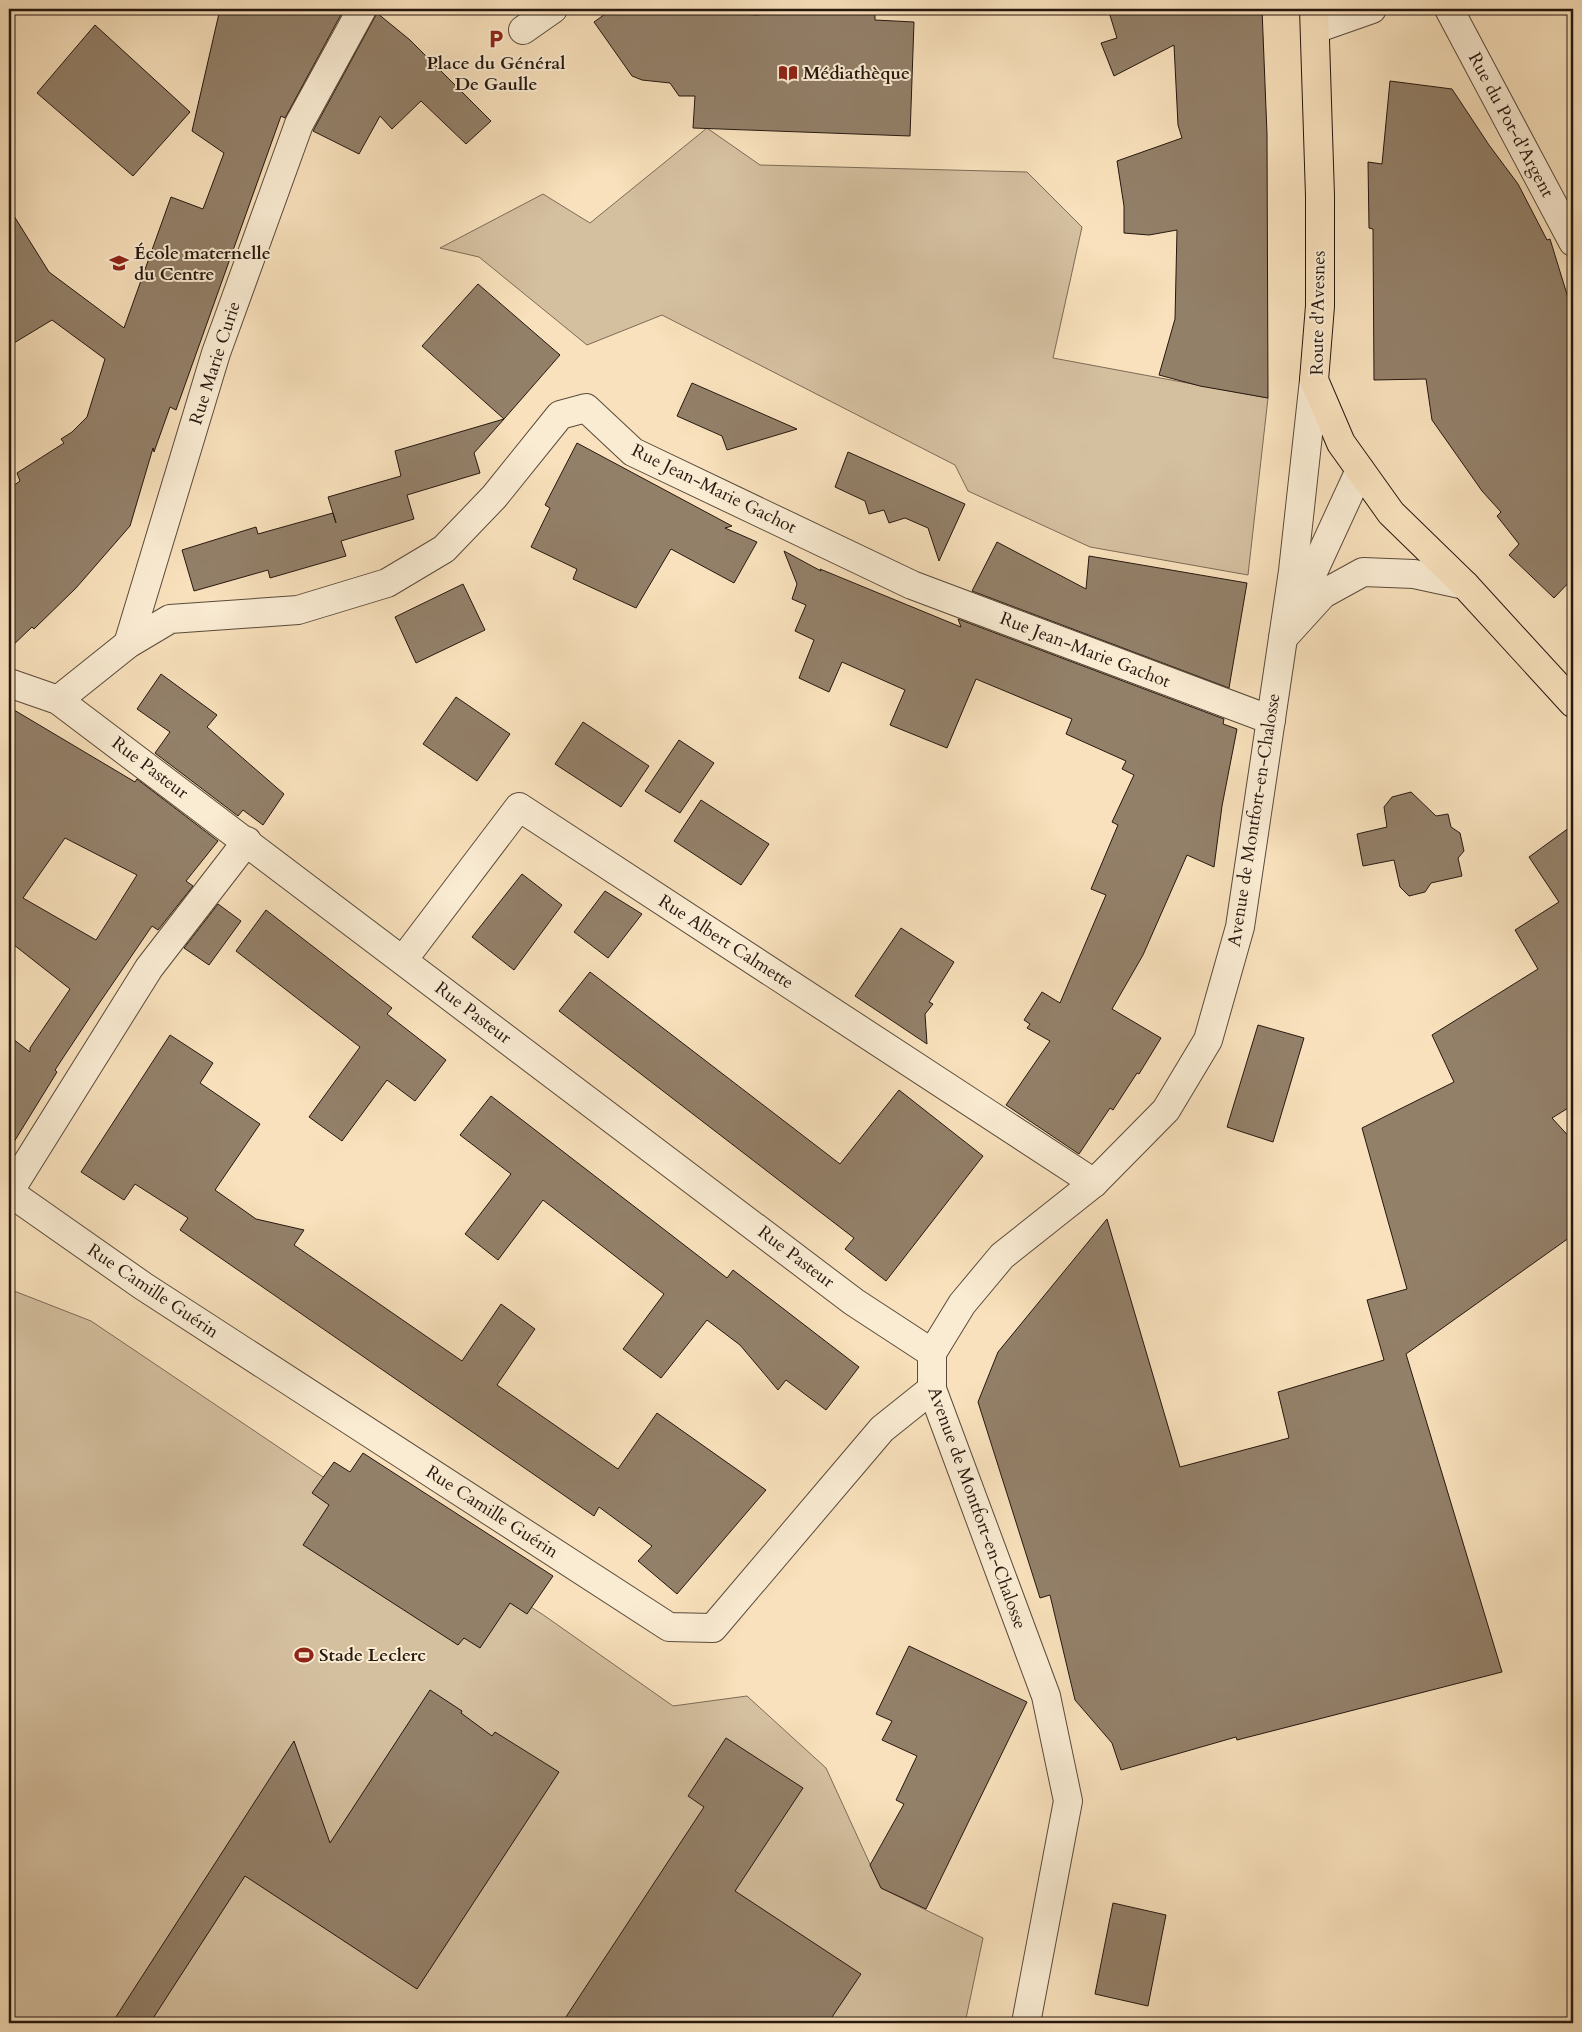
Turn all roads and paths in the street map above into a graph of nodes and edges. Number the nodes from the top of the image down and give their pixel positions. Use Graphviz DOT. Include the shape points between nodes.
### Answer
graph roads {
  1 [pos="362,9"];
  2 [pos="553,9"];
  3 [pos="1372,9"];
  4 [pos="1448,9"];
  5 [pos="1315,19"];
  6 [pos="523,30"];
  7 [pos="1573,242"];
  8 [pos="1314,380"];
  9 [pos="1360,470"];
  10 [pos="1466,585"];
  11 [pos="1283,638"];
  12 [pos="128,644"];
  13 [pos="9,683"];
  14 [pos="58,700"];
  15 [pos="1573,702"];
  16 [pos="1271,720"];
  17 [pos="247,841"];
  18 [pos="402,960"];
  19 [pos="1094,1183"];
  20 [pos="9,1192"];
  21 [pos="932,1353"];
  22 [pos="932,1389"];
  23 [pos="1026,2023"];
  1 -- 12 [label="street, Rue Marie Curie" via="299,124 216,353"];
  2 -- 6 [label="street"];
  3 -- 5 [label="street"];
  4 -- 7 [label="street, Rue du Pot-d'Argent"];
  5 -- 8 [label="main road, Route d'Avesnes" via="1320,306"];
  8 -- 9 [label="main road, Route d'Avesnes" via="1341,443"];
  8 -- 11 [label="street, Avenue de Montfort-en-Chalosse"];
  9 -- 10 [label="main road, Route d'Avesnes" via="1391,513"];
  9 -- 11 [label="street"];
  10 -- 11 [label="street" via="1414,574 1363,572 1323,594"];
  10 -- 15 [label="main road, Route d'Avesnes"];
  11 -- 16 [label="street, Avenue de Montfort-en-Chalosse"];
  12 -- 14 [label="street, Rue Jean-Marie Gachot"];
  12 -- 16 [label="street, Rue Jean-Marie Gachot" via="170,619 298,610 387,583 444,549 494,497 560,415 586,408 633,452 912,585"];
  13 -- 14 [label="street, Rue Pasteur"];
  14 -- 17 [label="street, Rue Pasteur"];
  16 -- 19 [label="street, Avenue de Montfort-en-Chalosse" via="1240,927 1208,1040 1166,1110"];
  17 -- 18 [label="street, Rue Pasteur"];
  17 -- 20 [label="street, Rue Camille Guérin" via="149,968"];
  18 -- 19 [label="street, Rue Albert Calmette" via="519,807"];
  18 -- 21 [label="street, Rue Pasteur" via="854,1302"];
  19 -- 21 [label="street, Avenue de Montfort-en-Chalosse" via="1002,1256 962,1304"];
  20 -- 22 [label="street, Rue Camille Guérin" via="143,1286 669,1627 713,1628 882,1429"];
  21 -- 22 [label="street, Avenue de Montfort-en-Chalosse"];
  22 -- 23 [label="street, Avenue de Montfort-en-Chalosse" via="1046,1696 1068,1802"];
}
